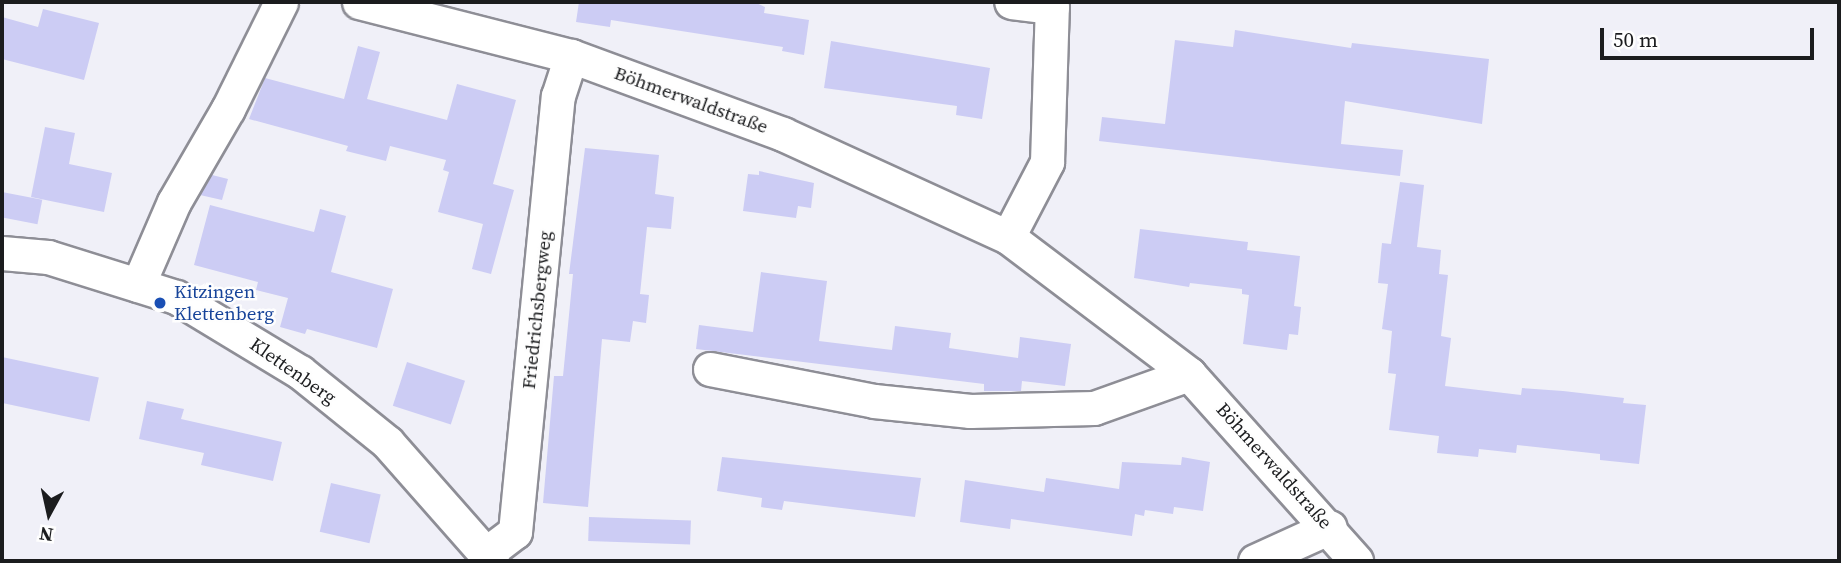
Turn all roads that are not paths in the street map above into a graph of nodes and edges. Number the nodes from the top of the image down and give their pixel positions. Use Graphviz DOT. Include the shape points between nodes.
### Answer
graph roads {
  1 [pos="281,2"];
  2 [pos="359,2"];
  3 [pos="1012,2"];
  4 [pos="571,56"];
  5 [pos="1008,237"];
  6 [pos="2,253"];
  7 [pos="138,285"];
  8 [pos="709,369"];
  9 [pos="1189,374"];
  10 [pos="1330,527"];
  11 [pos="489,557"];
  12 [pos="1255,561"];
  13 [pos="1356,561"];
  1 -- 7 [label="street" via="228,109 174,202"];
  2 -- 4 [label="street, Böhmerwaldstraße"];
  3 -- 5 [label="street" via="1052,7 1047,162"];
  4 -- 5 [label="street, Böhmerwaldstraße" via="783,134"];
  4 -- 11 [label="street, Friedrichsbergweg" via="558,96 514,532"];
  5 -- 9 [label="street, Böhmerwaldstraße"];
  6 -- 7 [label="street, Klettenberg" via="48,257"];
  7 -- 11 [label="street, Klettenberg" via="176,297 300,372 387,442"];
  8 -- 9 [label="street" via="874,401 970,411 1094,408"];
  9 -- 10 [label="street, Böhmerwaldstraße"];
  10 -- 12 [label="street"];
  10 -- 13 [label="street, Böhmerwaldstraße"];
}
